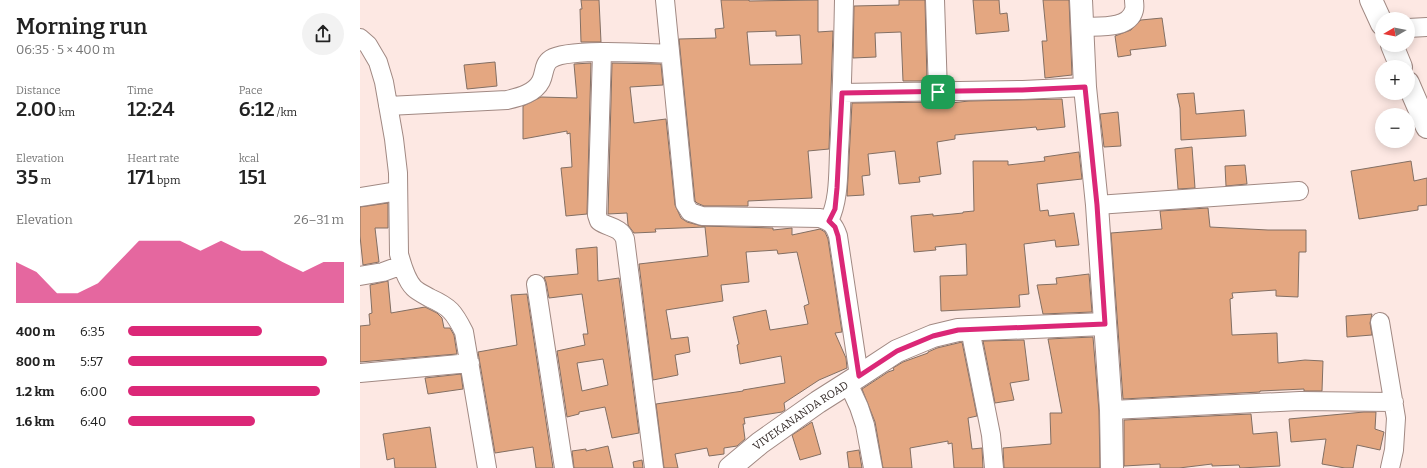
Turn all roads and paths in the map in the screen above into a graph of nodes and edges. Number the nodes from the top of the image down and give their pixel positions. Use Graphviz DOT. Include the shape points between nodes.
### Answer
graph roads {
  1 [pos="665,0"];
  2 [pos="844,0"];
  3 [pos="935,0"];
  4 [pos="1081,0"];
  5 [pos="1134,0"];
  6 [pos="1371,0"];
  7 [pos="1376,12"];
  8 [pos="1082,27"];
  9 [pos="1427,27"];
  10 [pos="1415,28"];
  11 [pos="363,43"];
  12 [pos="602,53"];
  13 [pos="670,54"];
  14 [pos="1085,87"];
  15 [pos="938,92"];
  16 [pos="842,93"];
  17 [pos="1415,100"];
  18 [pos="388,106"];
  19 [pos="1427,128"];
  20 [pos="398,191"];
  21 [pos="1300,191"];
  22 [pos="360,197"];
  23 [pos="1097,205"];
  24 [pos="829,221"];
  25 [pos="402,265"];
  26 [pos="360,276"];
  27 [pos="536,284"];
  28 [pos="1380,322"];
  29 [pos="1105,324"];
  30 [pos="970,329"];
  31 [pos="470,363"];
  32 [pos="360,374"];
  33 [pos="854,379"];
  34 [pos="1394,402"];
  35 [pos="1111,410"];
  36 [pos="487,468"];
  37 [pos="564,468"];
  38 [pos="654,468"];
  39 [pos="730,468"];
  40 [pos="873,468"];
  41 [pos="994,468"];
  42 [pos="1112,468"];
  43 [pos="1390,468"];
  1 -- 13 [label="street"];
  2 -- 16 [label="street"];
  3 -- 15 [label="street"];
  4 -- 8 [label="street"];
  5 -- 8 [label="street" via="1134,10 1129,20 1120,24"];
  6 -- 7 [label="street"];
  8 -- 14 [label="street"];
  9 -- 10 [label="street"];
  11 -- 18 [label="street" via="378,62"];
  12 -- 13 [label="street"];
  12 -- 18 [label="street" via="560,54 545,66 541,81 532,91 520,97 507,100"];
  12 -- 38 [label="street" via="597,215 604,225 623,233 625,239"];
  13 -- 24 [label="street" via="685,204 690,212 702,216 820,218"];
  14 -- 15 [label="street"];
  14 -- 23 [label="street"];
  15 -- 16 [label="street"];
  16 -- 24 [label="street" via="835,209"];
  17 -- 19 [label="street"];
  18 -- 20 [label="street" via="398,166"];
  20 -- 22 [label="street"];
  20 -- 25 [label="street" via="399,254"];
  21 -- 23 [label="street"];
  23 -- 29 [label="street"];
  24 -- 33 [label="street" via="835,227 841,248"];
  25 -- 26 [label="street"];
  25 -- 31 [label="street" via="414,288 449,308 456,316 464,332"];
  27 -- 37 [label="street"];
  28 -- 34 [label="street"];
  29 -- 30 [label="street, VIVEKANANDA ROAD"];
  29 -- 35 [label="street"];
  30 -- 33 [label="street, VIVEKANANDA ROAD" via="933,336 897,351"];
  30 -- 41 [label="street" via="991,435"];
  31 -- 32 [label="street"];
  31 -- 36 [label="street"];
  33 -- 39 [label="street, VIVEKANANDA ROAD" via="760,443"];
  33 -- 40 [label="street"];
  34 -- 35 [label="street" via="1300,401"];
  34 -- 43 [label="street" via="1396,434"];
  35 -- 42 [label="street"];
}
